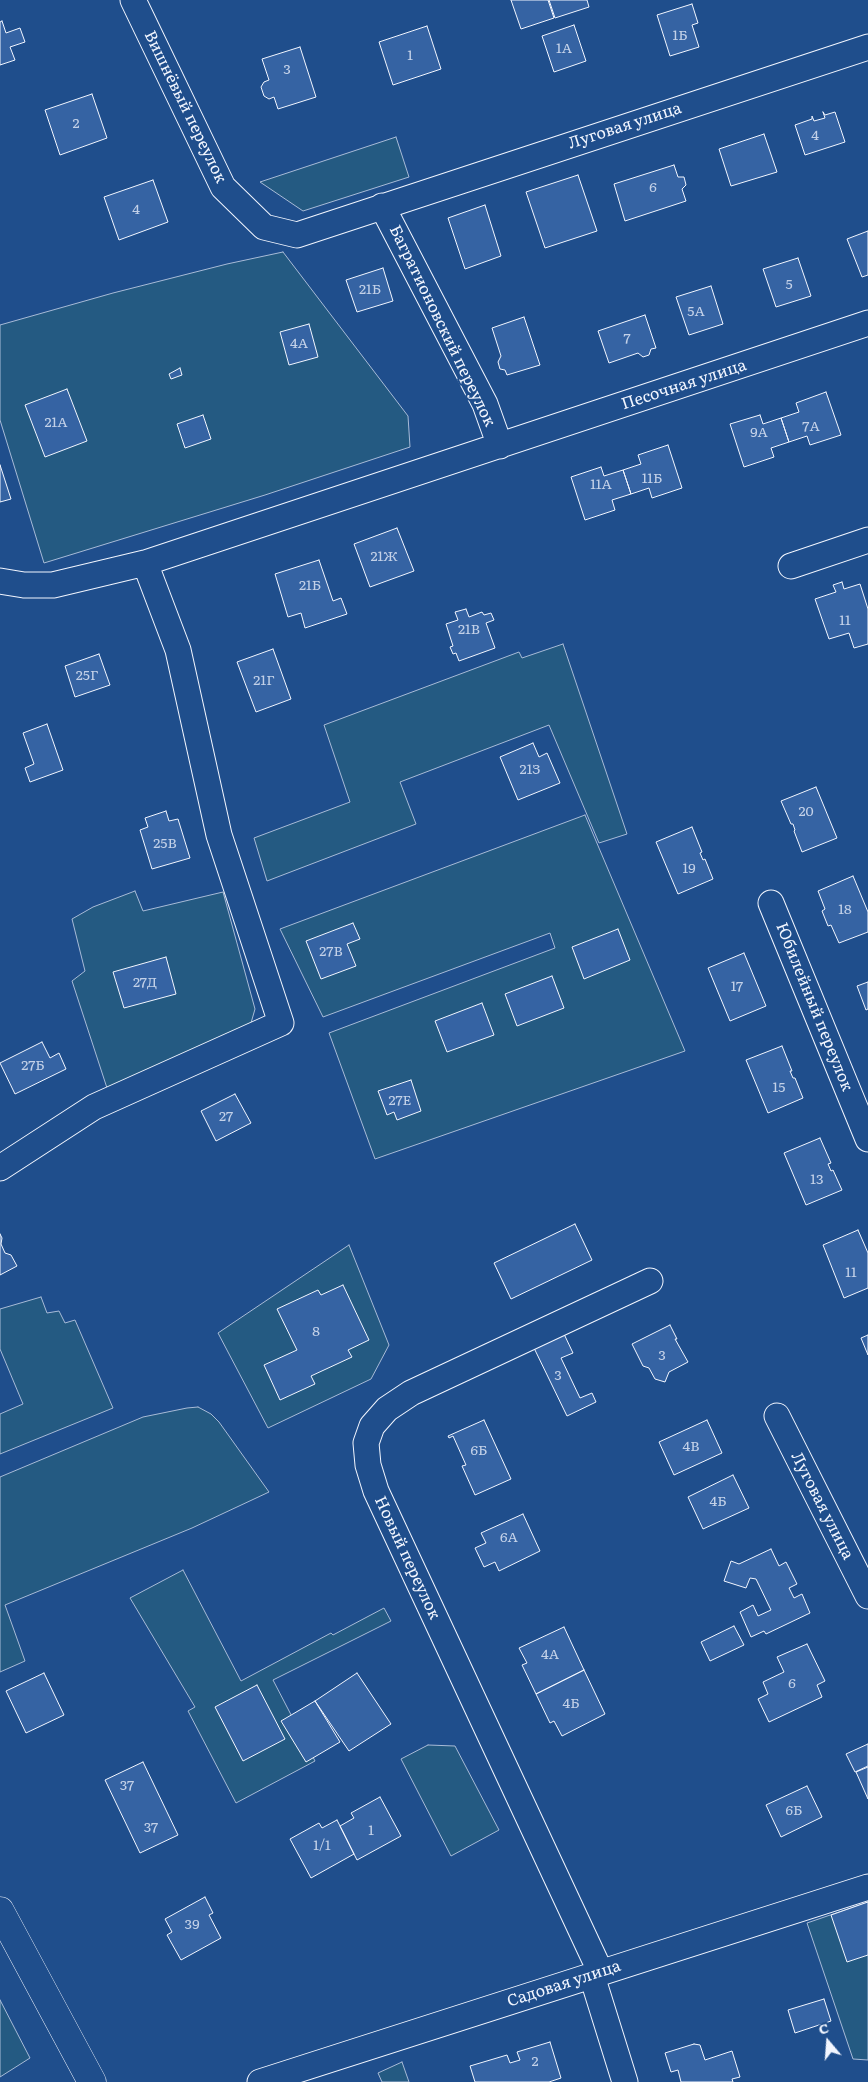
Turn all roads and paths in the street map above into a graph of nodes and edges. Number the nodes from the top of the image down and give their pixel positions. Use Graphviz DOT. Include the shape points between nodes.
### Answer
graph roads {
  1 [pos="133,0"];
  2 [pos="868,46"];
  3 [pos="382,206"];
  4 [pos="868,323"];
  5 [pos="500,446"];
  6 [pos="868,540"];
  7 [pos="145,563"];
  8 [pos="791,566"];
  9 [pos="0,580"];
  10 [pos="771,903"];
  11 [pos="868,1139"];
  12 [pos="0,1168"];
  13 [pos="650,1281"];
  14 [pos="777,1416"];
  15 [pos="868,1596"];
  16 [pos="868,1887"];
  17 [pos="0,1911"];
  18 [pos="596,1974"];
  19 [pos="92,2082"];
  20 [pos="260,2082"];
  21 [pos="625,2082"];
  1 -- 3 [label="street, Вишнёвый переулок" via="223,187 264,227 297,235"];
  2 -- 3 [label="street, Луговая улица"];
  3 -- 5 [label="street, Багратионовский переулок" via="484,404"];
  4 -- 5 [label="street, Песочная улица"];
  5 -- 7 [label="street, Песочная улица"];
  6 -- 8 [label="street"];
  7 -- 9 [label="street, Песочная улица" via="53,585 24,585"];
  7 -- 12 [label="street" via="178,650 219,835 281,1023 94,1107"];
  10 -- 11 [label="street, Юбилейный переулок"];
  13 -- 18 [label="street, Новый переулок" via="411,1393 387,1409 372,1426 366,1443 368,1465 376,1491"];
  14 -- 15 [label="street, Луговая улица"];
  16 -- 18 [label="street, Садовая улица"];
  17 -- 19 [label="main road"];
  18 -- 20 [label="street, Садовая улица"];
  18 -- 21 [label="street, Новый переулок"];
}
